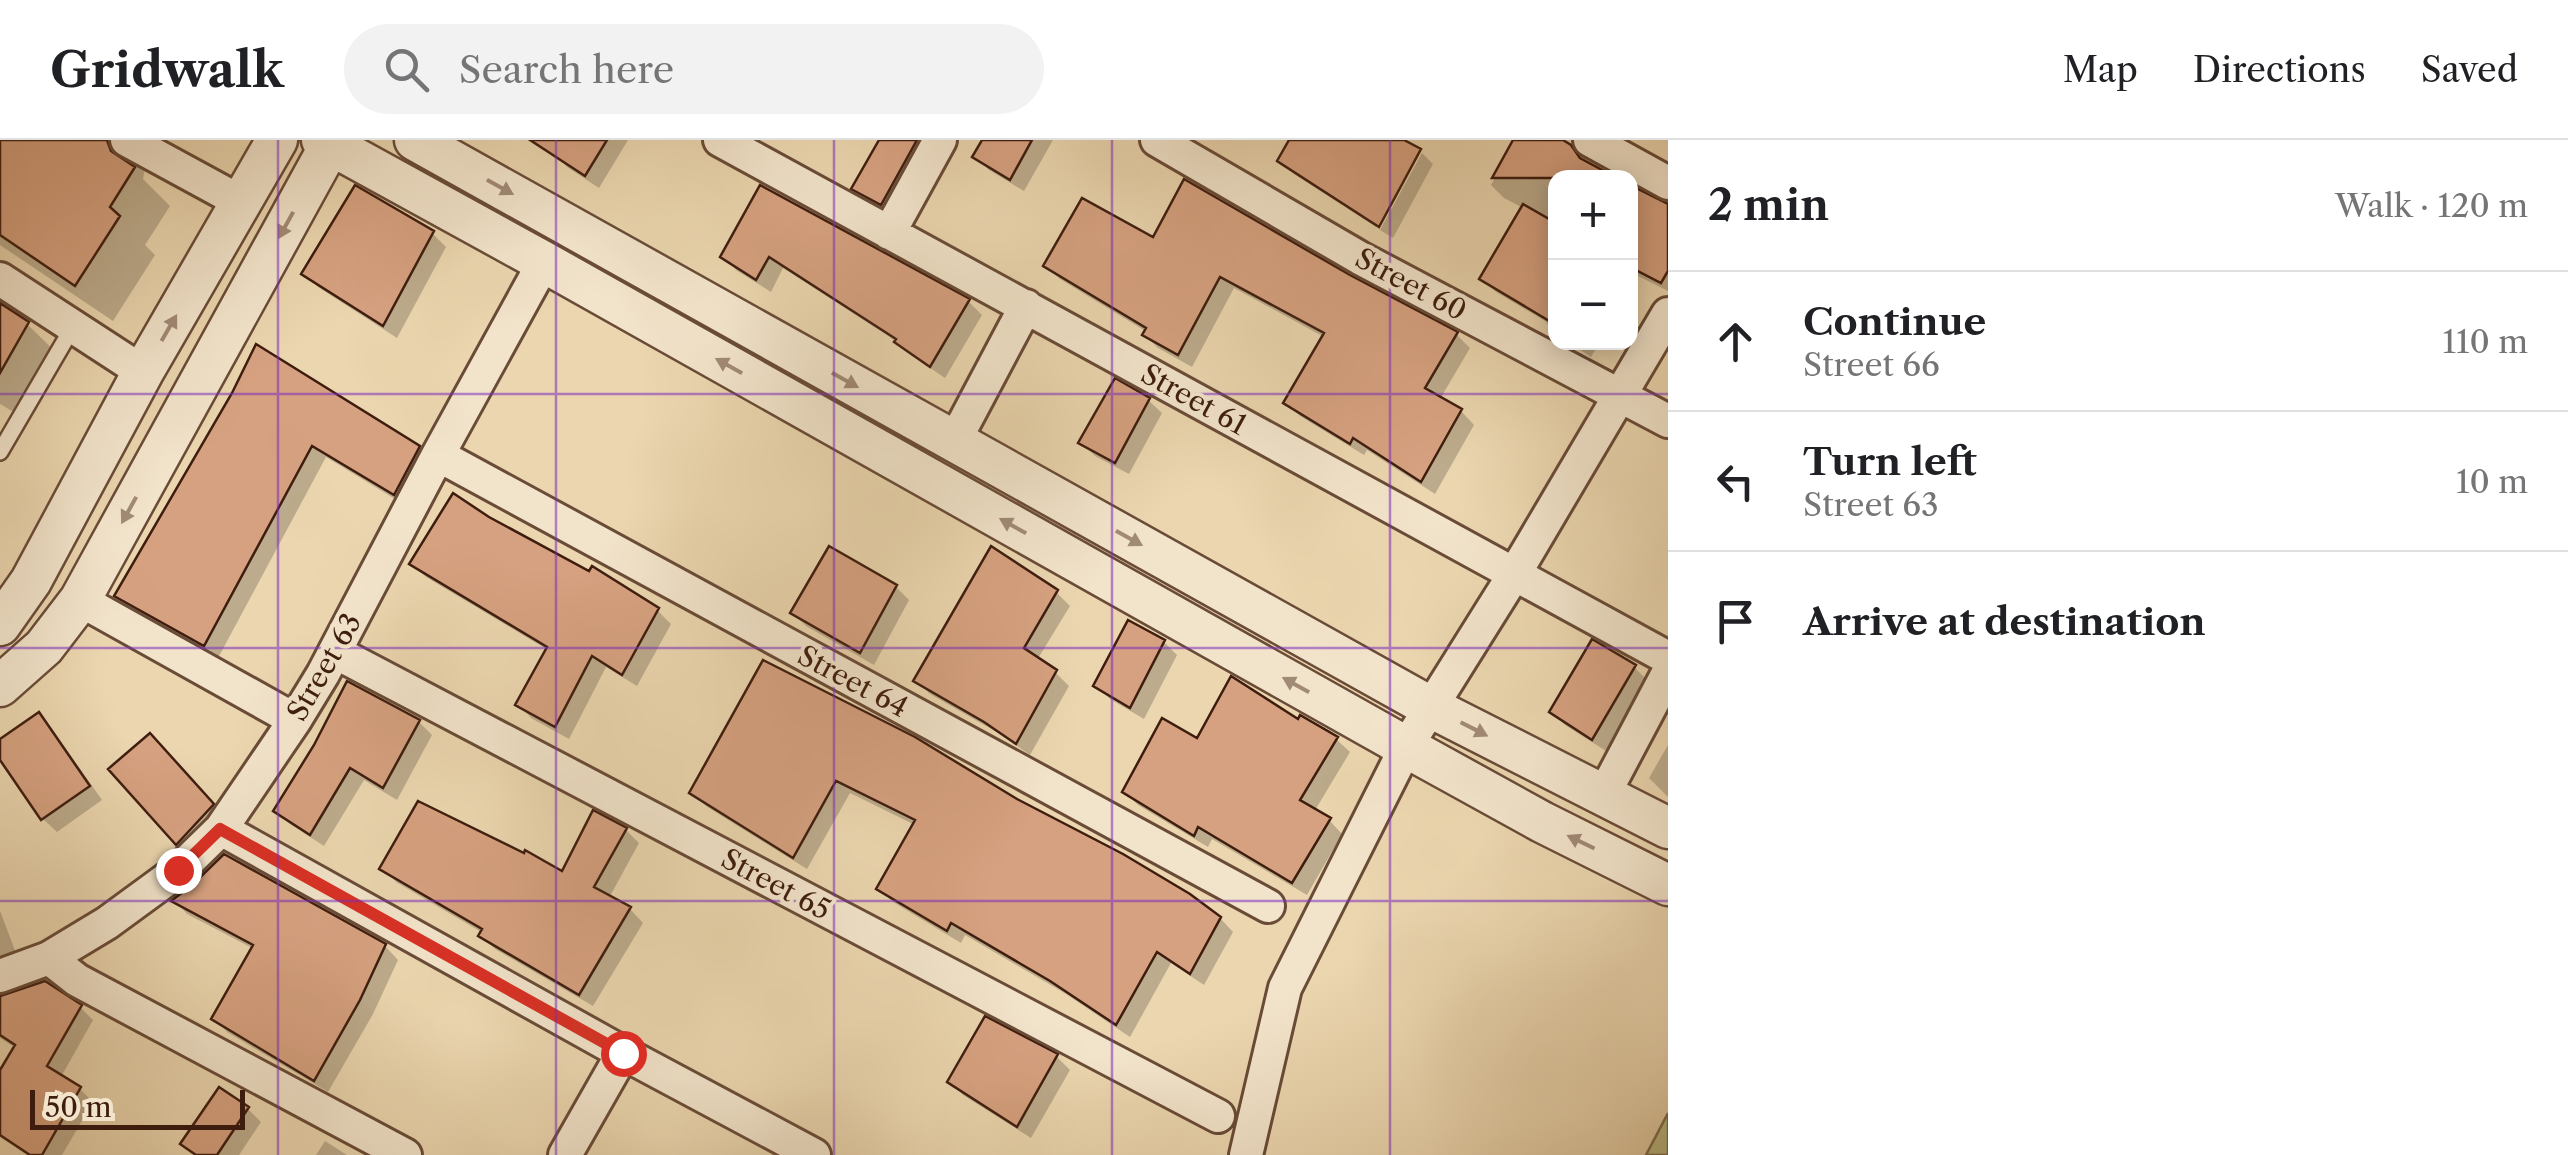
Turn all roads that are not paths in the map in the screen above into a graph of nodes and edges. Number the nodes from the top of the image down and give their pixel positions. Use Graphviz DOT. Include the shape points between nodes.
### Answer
graph roads {
  1 [pos="127,140"];
  2 [pos="277,140"];
  3 [pos="415,140"];
  4 [pos="720,140"];
  5 [pos="940,140"];
  6 [pos="1157,140"];
  7 [pos="1590,140"];
  8 [pos="329,142"];
  9 [pos="1668,184"];
  10 [pos="241,202"];
  11 [pos="888,232"];
  12 [pos="544,262"];
  13 [pos="0,279"];
  14 [pos="1026,306"];
  15 [pos="1668,314"];
  16 [pos="74,325"];
  17 [pos="143,372"];
  18 [pos="1621,396"];
  19 [pos="1668,422"];
  20 [pos="955,440"];
  21 [pos="0,452"];
  22 [pos="438,456"];
  23 [pos="1515,573"];
  24 [pos="80,600"];
  25 [pos="0,625"];
  26 [pos="335,652"];
  27 [pos="1668,658"];
  28 [pos="1668,673"];
  29 [pos="0,686"];
  30 [pos="1432,708"];
  31 [pos="296,720"];
  32 [pos="1406,747"];
  33 [pos="1604,794"];
  34 [pos="1668,828"];
  35 [pos="220,829"];
  36 [pos="1668,885"];
  37 [pos="1268,906"];
  38 [pos="49,958"];
  39 [pos="0,976"];
  40 [pos="623,1053"];
  41 [pos="1218,1116"];
  42 [pos="807,1153"];
  43 [pos="406,1155"];
  44 [pos="565,1155"];
  45 [pos="1246,1155"];
  1 -- 10 [label="street"];
  2 -- 10 [label="street"];
  3 -- 20 [label="street, one-way"];
  4 -- 11 [label="street, Street 61"];
  5 -- 11 [label="street"];
  6 -- 18 [label="street, Street 60" via="1360,258"];
  7 -- 9 [label="street"];
  8 -- 12 [label="street"];
  8 -- 24 [label="street, one-way"];
  17 -- 10 [label="street, one-way"];
  11 -- 14 [label="street, Street 61"];
  12 -- 22 [label="street, Street 63"];
  32 -- 12 [label="street, one-way"];
  13 -- 16 [label="street"];
  14 -- 20 [label="street"];
  14 -- 23 [label="street, Street 61"];
  15 -- 18 [label="street"];
  16 -- 17 [label="street"];
  16 -- 21 [label="lane"];
  17 -- 25 [label="street" via="31,581"];
  18 -- 19 [label="street, Street 60"];
  18 -- 23 [label="street"];
  20 -- 30 [label="street, one-way"];
  22 -- 26 [label="street, Street 63"];
  22 -- 37 [label="street, Street 64"];
  23 -- 27 [label="street, Street 61"];
  23 -- 30 [label="street"];
  24 -- 29 [label="street" via="44,647"];
  24 -- 31 [label="street"];
  26 -- 31 [label="street, Street 63"];
  26 -- 41 [label="street, Street 65"];
  28 -- 33 [label="street"];
  30 -- 32 [label="street"];
  30 -- 33 [label="street, one-way"];
  31 -- 35 [label="street, Street 63"];
  36 -- 32 [label="street, one-way"];
  32 -- 45 [label="street" via="1285,988"];
  33 -- 34 [label="street"];
  35 -- 38 [label="street, Street 63" via="108,923"];
  35 -- 40 [label="street"];
  38 -- 39 [label="street, Street 63"];
  38 -- 43 [label="street" via="76,980"];
  40 -- 42 [label="street"];
  40 -- 44 [label="street"];
}
